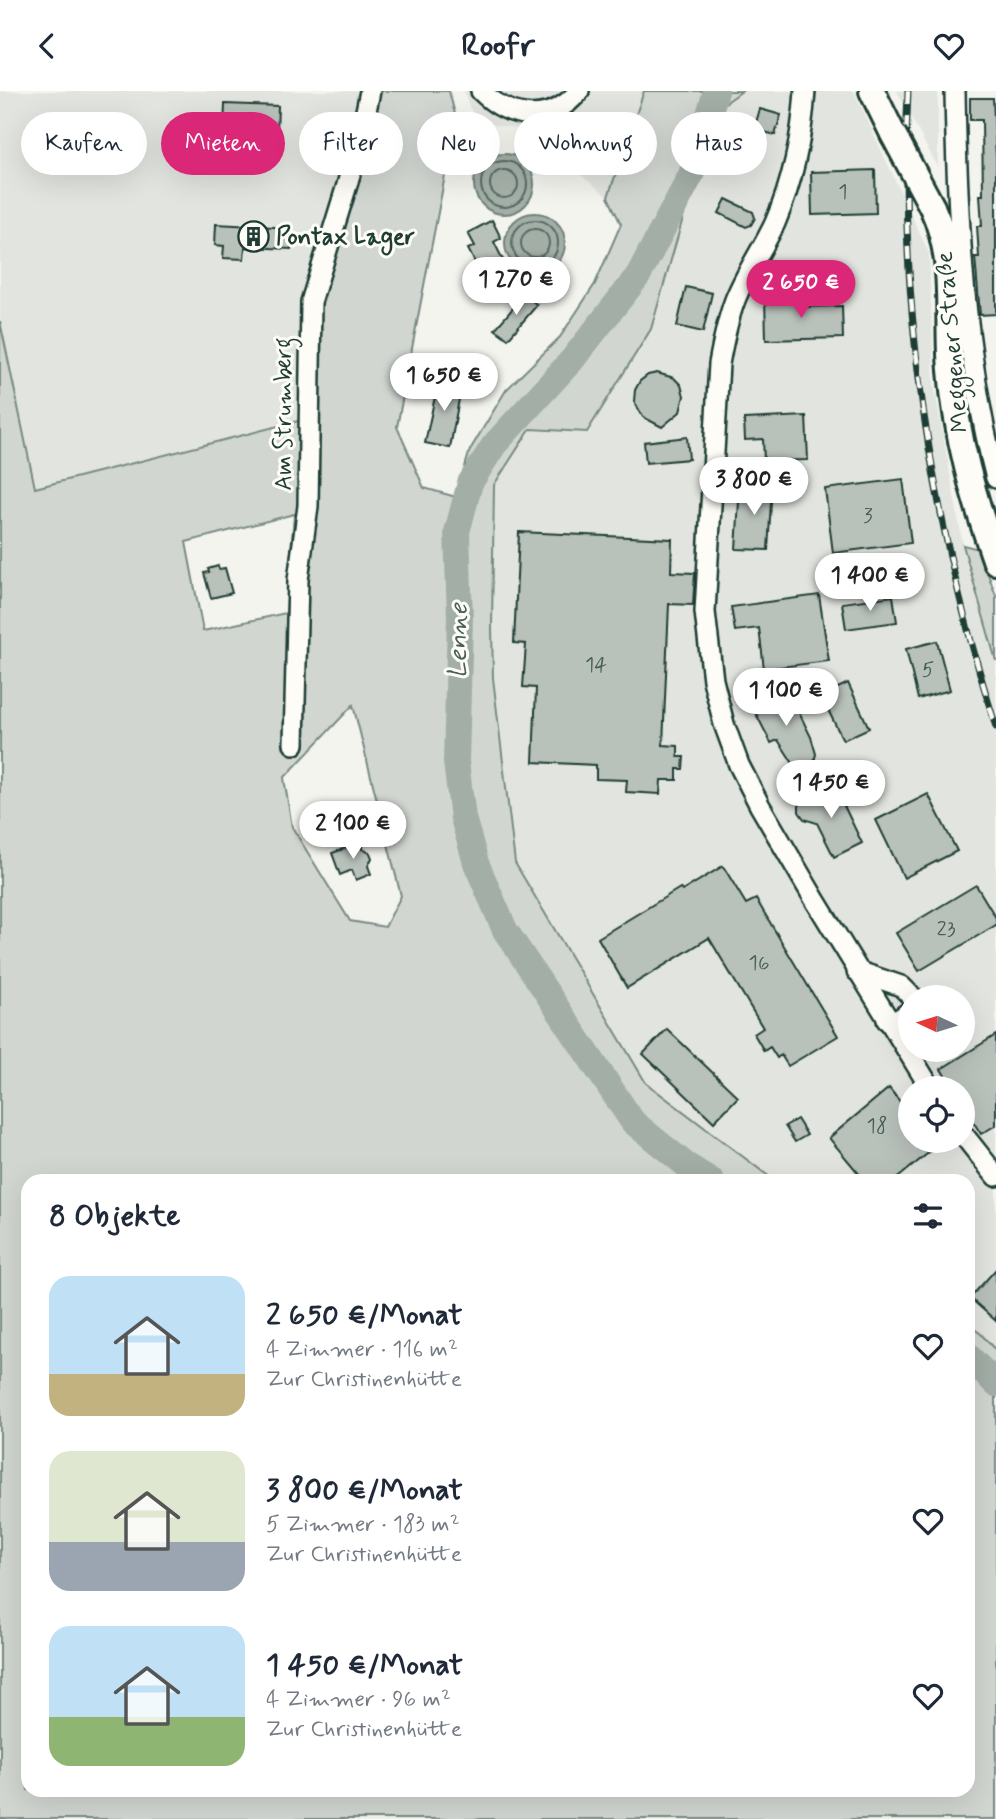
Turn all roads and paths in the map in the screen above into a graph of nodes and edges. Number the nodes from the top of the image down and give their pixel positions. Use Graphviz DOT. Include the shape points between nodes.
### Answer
graph roads {
  1 [pos="370,91"];
  2 [pos="481,91"];
  3 [pos="579,91"];
  4 [pos="805,91"];
  5 [pos="872,91"];
  6 [pos="955,91"];
  7 [pos="996,478"];
  8 [pos="996,562"];
  9 [pos="294,744"];
  10 [pos="857,971"];
  11 [pos="898,985"];
  12 [pos="887,1020"];
  13 [pos="898,1020"];
  14 [pos="923,1076"];
  15 [pos="975,1149"];
  16 [pos="996,1176"];
  1 -- 9 [label="street, Am Strumberg" via="311,302 308,506 298,580"];
  2 -- 3 [label="street" via="506,111 522,115 552,111"];
  4 -- 10 [label="street" via="791,177 724,333 705,587 706,638 718,702 739,765"];
  5 -- 8 [label="main road, Meggener Straße, bridge" via="932,207 947,249 956,416 969,477"];
  6 -- 7 [label="street" via="956,171 968,309"];
  10 -- 11 [label="street"];
  10 -- 12 [label="street"];
  12 -- 13 [label="street"];
  12 -- 14 [label="street"];
  15 -- 16 [label="street"];
}
